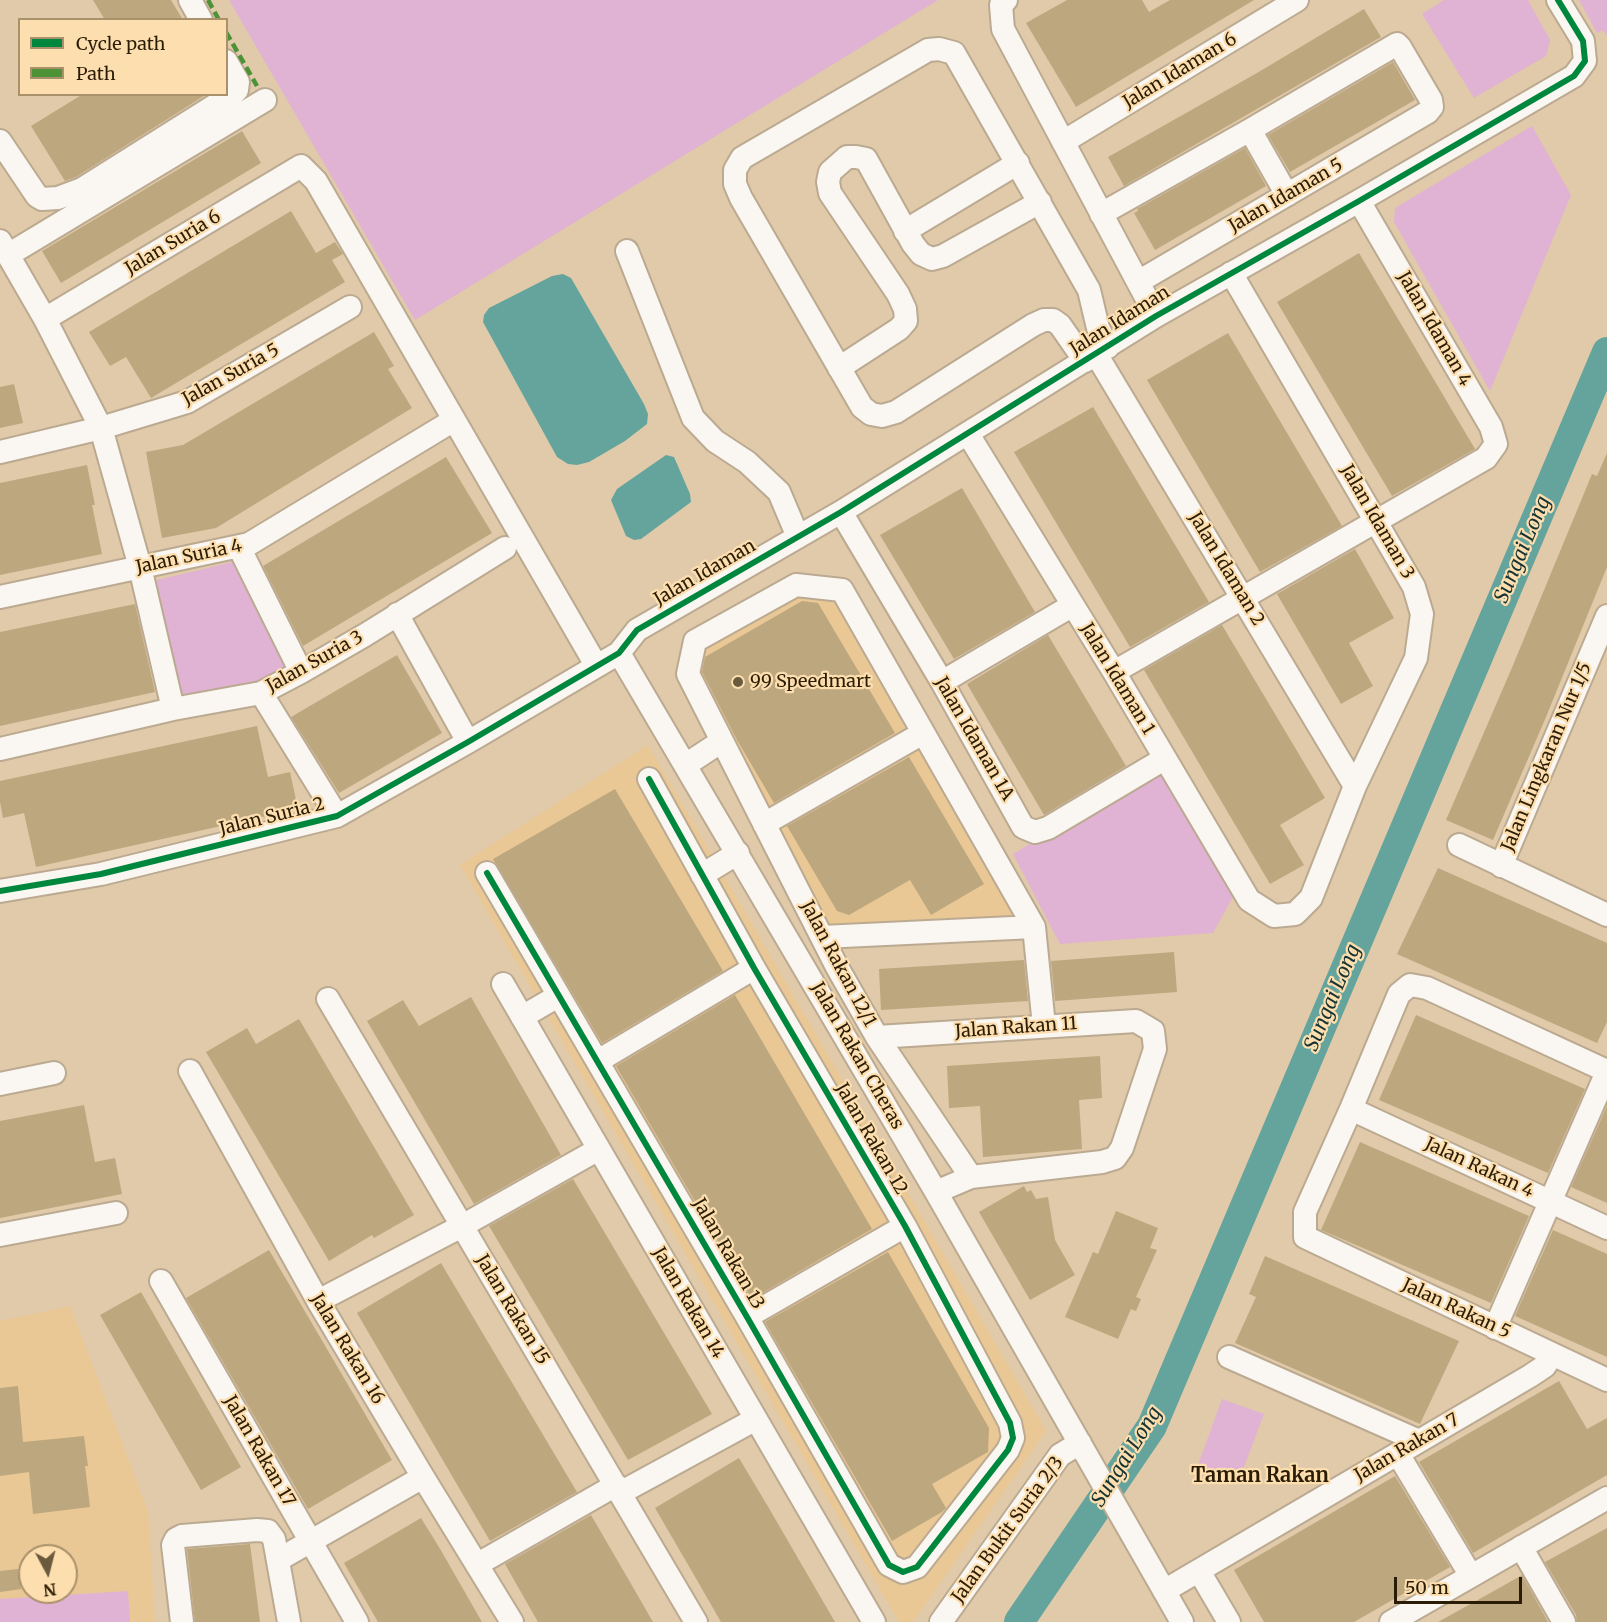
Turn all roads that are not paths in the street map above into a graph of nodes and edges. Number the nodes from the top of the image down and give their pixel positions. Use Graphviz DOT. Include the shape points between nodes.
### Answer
graph roads {
  1 [pos="190,0"];
  2 [pos="1006,0"];
  3 [pos="1297,0"];
  4 [pos="1558,0"];
  5 [pos="200,18"];
  6 [pos="228,64"];
  7 [pos="266,100"];
  8 [pos="1250,130"];
  9 [pos="0,141"];
  10 [pos="1063,142"];
  11 [pos="1018,164"];
  12 [pos="1287,195"];
  13 [pos="1359,201"];
  14 [pos="1040,202"];
  15 [pos="1101,214"];
  16 [pos="905,231"];
  17 [pos="4,248"];
  18 [pos="627,251"];
  19 [pos="1231,273"];
  20 [pos="1138,282"];
  21 [pos="350,306"];
  22 [pos="1155,316"];
  23 [pos="45,319"];
  24 [pos="1096,354"];
  25 [pos="839,368"];
  26 [pos="454,420"];
  27 [pos="101,428"];
  28 [pos="968,434"];
  29 [pos="0,452"];
  30 [pos="841,512"];
  31 [pos="1376,521"];
  32 [pos="798,537"];
  33 [pos="239,547"];
  34 [pos="505,548"];
  35 [pos="140,567"];
  36 [pos="0,597"];
  37 [pos="1244,598"];
  38 [pos="1073,604"];
  39 [pos="397,614"];
  40 [pos="1607,616"];
  41 [pos="619,652"];
  42 [pos="596,665"];
  43 [pos="302,672"];
  44 [pos="1114,672"];
  45 [pos="942,682"];
  46 [pos="261,693"];
  47 [pos="173,708"];
  48 [pos="923,733"];
  49 [pos="722,741"];
  50 [pos="468,742"];
  51 [pos="0,748"];
  52 [pos="1164,759"];
  53 [pos="687,764"];
  54 [pos="649,779"];
  55 [pos="1355,786"];
  56 [pos="337,816"];
  57 [pos="764,824"];
  58 [pos="1459,845"];
  59 [pos="738,853"];
  60 [pos="784,863"];
  61 [pos="1501,866"];
  62 [pos="488,873"];
  63 [pos="702,875"];
  64 [pos="754,881"];
  65 [pos="0,891"];
  66 [pos="1607,915"];
  67 [pos="1274,916"];
  68 [pos="1034,927"];
  69 [pos="822,937"];
  70 [pos="754,968"];
  71 [pos="503,984"];
  72 [pos="558,996"];
  73 [pos="328,999"];
  74 [pos="522,1017"];
  75 [pos="1044,1026"];
  76 [pos="877,1037"];
  77 [pos="598,1061"];
  78 [pos="1605,1064"];
  79 [pos="190,1071"];
  80 [pos="54,1073"];
  81 [pos="0,1084"];
  82 [pos="1351,1109"];
  83 [pos="598,1149"];
  84 [pos="971,1177"];
  85 [pos="936,1192"];
  86 [pos="1550,1201"];
  87 [pos="117,1213"];
  88 [pos="462,1226"];
  89 [pos="905,1226"];
  90 [pos="1607,1228"];
  91 [pos="0,1235"];
  92 [pos="161,1281"];
  93 [pos="318,1301"];
  94 [pos="747,1317"];
  95 [pos="1495,1328"];
  96 [pos="1552,1354"];
  97 [pos="1229,1357"];
  98 [pos="1607,1380"];
  99 [pos="756,1419"];
  100 [pos="1419,1441"];
  101 [pos="1085,1452"];
  102 [pos="1398,1454"];
  103 [pos="423,1477"];
  104 [pos="618,1489"];
  105 [pos="1607,1498"];
  106 [pos="960,1512"];
  107 [pos="310,1542"];
  108 [pos="1521,1547"];
  109 [pos="278,1560"];
  110 [pos="478,1564"];
  111 [pos="1199,1571"];
  112 [pos="1471,1576"];
  113 [pos="1164,1591"];
  114 [pos="182,1622"];
  115 [pos="289,1622"];
  116 [pos="357,1622"];
  117 [pos="512,1622"];
  118 [pos="696,1622"];
  119 [pos="874,1622"];
  120 [pos="940,1622"];
  121 [pos="1182,1622"];
  122 [pos="1229,1622"];
  123 [pos="1391,1622"];
  124 [pos="1564,1622"];
  1 -- 5 [label="street"];
  2 -- 10 [label="street" via="1001,5 1003,29"];
  3 -- 10 [label="street, Jalan Idaman 6"];
  4 -- 13 [label="street, Jalan Idaman" via="1583,41 1585,61 1574,76"];
  6 -- 9 [label="street" via="238,82 233,94 82,189 58,198 37,196"];
  7 -- 17 [label="street"];
  8 -- 12 [label="street"];
  8 -- 12 [label="street, Jalan Idaman 5" via="1397,44 1431,100 1428,112"];
  8 -- 15 [label="street"];
  10 -- 15 [label="street"];
  11 -- 14 [label="street"];
  11 -- 16 [label="street"];
  11 -- 25 [label="street" via="954,53 939,49 920,54 742,158 735,170 741,198"];
  12 -- 20 [label="street, Jalan Idaman 5"];
  13 -- 19 [label="street, Jalan Idaman"];
  13 -- 31 [label="street, Jalan Idaman 4" via="1491,427 1496,444 1486,458"];
  14 -- 16 [label="street" via="932,259 921,254"];
  14 -- 24 [label="street" via="1089,290 1098,328"];
  15 -- 20 [label="street"];
  16 -- 25 [label="street" via="867,159 847,157 830,172 830,193 898,294 906,321"];
  17 -- 23 [label="street"];
  18 -- 32 [label="street" via="693,418 715,441 747,462 779,492"];
  19 -- 22 [label="street, Jalan Idaman"];
  19 -- 31 [label="street, Jalan Idaman 3"];
  20 -- 22 [label="street"];
  21 -- 27 [label="street, Jalan Suria 5" via="187,402"];
  22 -- 24 [label="street, Jalan Idaman"];
  23 -- 26 [label="street, Jalan Suria 6" via="301,166 315,181"];
  23 -- 27 [label="street"];
  24 -- 25 [label="street" via="1053,320 1044,320 896,412 882,416 862,407"];
  24 -- 28 [label="street, Jalan Idaman"];
  24 -- 37 [label="street, Jalan Idaman 2"];
  26 -- 33 [label="street, Jalan Suria 4"];
  26 -- 42 [label="street"];
  27 -- 29 [label="street, Jalan Suria 5"];
  27 -- 35 [label="street"];
  28 -- 30 [label="street, Jalan Idaman"];
  28 -- 38 [label="street, Jalan Idaman 1"];
  30 -- 32 [label="street, Jalan Idaman"];
  30 -- 45 [label="street, Jalan Idaman 1A"];
  31 -- 37 [label="street"];
  31 -- 55 [label="street, Jalan Idaman 3" via="1414,587 1422,614 1416,658"];
  32 -- 41 [label="street, Jalan Idaman" via="637,630"];
  33 -- 35 [label="street, Jalan Suria 4"];
  33 -- 43 [label="street"];
  34 -- 39 [label="street, Jalan Suria 3"];
  35 -- 36 [label="street, Jalan Suria 4"];
  35 -- 47 [label="street"];
  37 -- 44 [label="street"];
  37 -- 55 [label="street, Jalan Idaman 2"];
  38 -- 44 [label="street, Jalan Idaman 1"];
  38 -- 45 [label="street"];
  39 -- 43 [label="street, Jalan Suria 3"];
  39 -- 50 [label="street"];
  40 -- 61 [label="street, Jalan Lingkaran Nur 1/5"];
  41 -- 42 [label="street, Jalan Suria 2"];
  41 -- 53 [label="street, Jalan Rakan Cheras"];
  42 -- 50 [label="street, Jalan Suria 2"];
  43 -- 46 [label="street, Jalan Suria 3"];
  44 -- 52 [label="street, Jalan Idaman 1"];
  45 -- 52 [label="street, Jalan Idaman 1A" via="1023,827 1035,832"];
  46 -- 47 [label="street, Jalan Suria 3"];
  46 -- 56 [label="street"];
  47 -- 51 [label="street, Jalan Suria 3"];
  48 -- 49 [label="street, Jalan Rakan 12/1" via="842,590 796,585 695,641 688,674"];
  48 -- 57 [label="street"];
  48 -- 68 [label="street"];
  49 -- 53 [label="street"];
  49 -- 57 [label="street, Jalan Rakan 12/1"];
  50 -- 56 [label="street, Jalan Suria 2"];
  52 -- 67 [label="street, Jalan Idaman 1" via="1249,900"];
  53 -- 59 [label="street, Jalan Rakan Cheras"];
  54 -- 63 [label="street, Jalan Rakan 12"];
  55 -- 67 [label="street, Jalan Idaman 3" via="1311,898 1295,914"];
  56 -- 65 [label="street, Jalan Suria 2" via="101,874"];
  57 -- 60 [label="street, Jalan Rakan 12/1"];
  58 -- 61 [label="street"];
  59 -- 63 [label="street"];
  59 -- 64 [label="street, Jalan Rakan Cheras"];
  60 -- 64 [label="street"];
  60 -- 69 [label="street, Jalan Rakan 12/1"];
  61 -- 66 [label="street"];
  62 -- 72 [label="street, Jalan Rakan 13"];
  63 -- 70 [label="street, Jalan Rakan 12"];
  64 -- 85 [label="street, Jalan Rakan Cheras"];
  68 -- 69 [label="street"];
  68 -- 75 [label="street"];
  69 -- 76 [label="street, Jalan Rakan 12/1"];
  70 -- 77 [label="street"];
  70 -- 89 [label="street, Jalan Rakan 12"];
  71 -- 74 [label="street, Jalan Rakan 14"];
  72 -- 74 [label="street"];
  72 -- 77 [label="street, Jalan Rakan 13"];
  73 -- 88 [label="street, Jalan Rakan 15"];
  74 -- 83 [label="street, Jalan Rakan 14"];
  75 -- 76 [label="street, Jalan Rakan 11"];
  75 -- 84 [label="street, Jalan Rakan 11" via="1136,1021 1153,1031 1155,1049 1122,1148 1115,1158 1102,1162"];
  76 -- 84 [label="street, Jalan Rakan 12/1"];
  77 -- 94 [label="street, Jalan Rakan 13"];
  78 -- 82 [label="street" via="1426,988 1410,985 1399,994"];
  78 -- 86 [label="street"];
  79 -- 93 [label="street, Jalan Rakan 16"];
  80 -- 81 [label="street"];
  82 -- 86 [label="street, Jalan Rakan 4"];
  82 -- 95 [label="street, Jalan Rakan 5" via="1305,1212 1305,1237"];
  83 -- 88 [label="street"];
  83 -- 99 [label="street, Jalan Rakan 14"];
  84 -- 85 [label="street"];
  85 -- 101 [label="street, Jalan Rakan Cheras"];
  86 -- 90 [label="street, Jalan Rakan 4"];
  86 -- 95 [label="street"];
  87 -- 91 [label="street"];
  88 -- 93 [label="street"];
  88 -- 104 [label="street, Jalan Rakan 15"];
  89 -- 94 [label="street"];
  89 -- 106 [label="street, Jalan Rakan 12" via="1010,1423 1013,1437 1008,1450"];
  92 -- 107 [label="street, Jalan Rakan 17"];
  93 -- 103 [label="street, Jalan Rakan 16"];
  94 -- 106 [label="street, Jalan Rakan 13" via="889,1565 903,1572 917,1568"];
  95 -- 96 [label="street, Jalan Rakan 5"];
  96 -- 98 [label="street, Jalan Rakan 5"];
  96 -- 100 [label="street, Jalan Rakan 7" via="1545,1366"];
  97 -- 100 [label="street"];
  99 -- 104 [label="street"];
  99 -- 119 [label="street, Jalan Rakan 14"];
  100 -- 102 [label="street, Jalan Rakan 7"];
  101 -- 113 [label="street, Jalan Rakan Cheras"];
  101 -- 120 [label="street, Jalan Bukit Suria 2/3" via="1060,1455"];
  102 -- 111 [label="street, Jalan Rakan 7"];
  102 -- 112 [label="street"];
  103 -- 107 [label="street"];
  103 -- 110 [label="street, Jalan Rakan 16"];
  104 -- 110 [label="street"];
  104 -- 118 [label="street, Jalan Rakan 15"];
  105 -- 108 [label="street"];
  107 -- 109 [label="street"];
  107 -- 116 [label="street, Jalan Rakan 17"];
  108 -- 112 [label="street"];
  108 -- 124 [label="street"];
  109 -- 114 [label="street" via="274,1539 268,1531 176,1539 173,1545"];
  109 -- 115 [label="street"];
  110 -- 117 [label="street, Jalan Rakan 16"];
  111 -- 113 [label="street, Jalan Rakan 7"];
  111 -- 122 [label="street"];
  112 -- 123 [label="street"];
  113 -- 121 [label="street, Jalan Rakan Cheras"];
}
